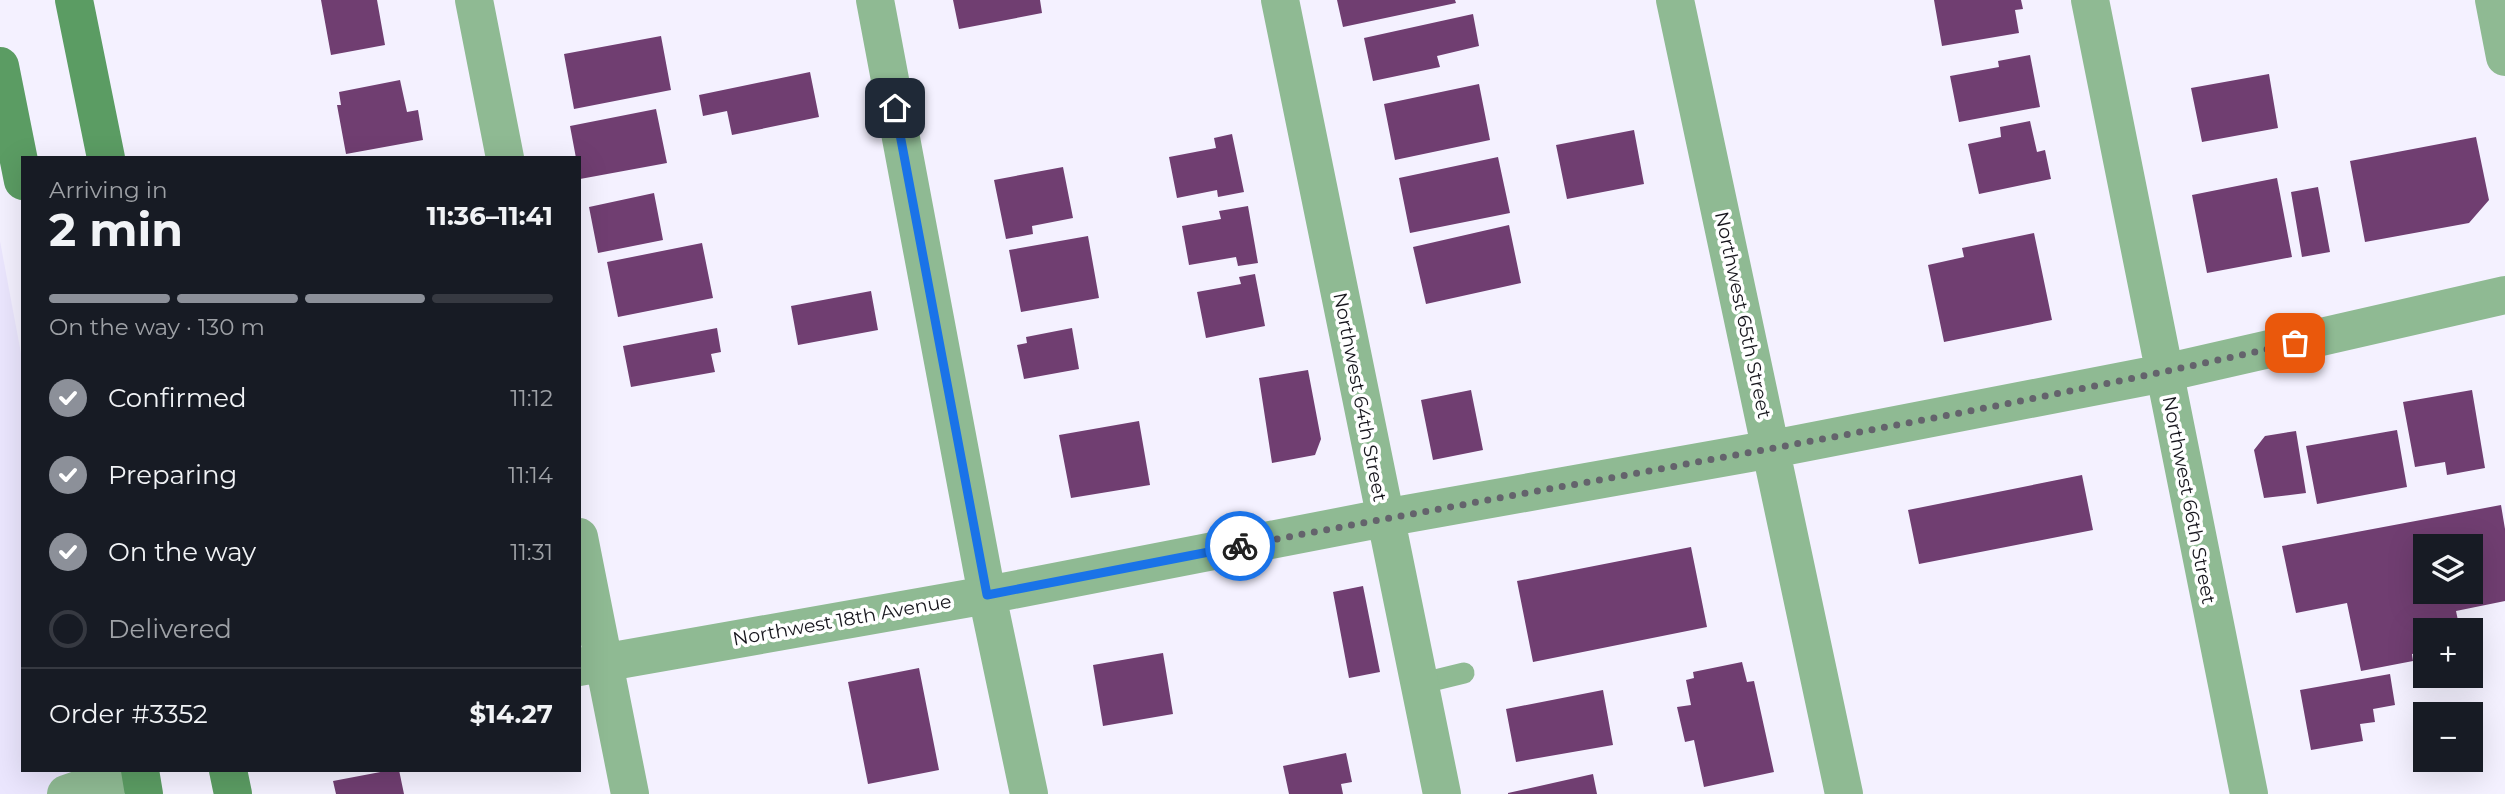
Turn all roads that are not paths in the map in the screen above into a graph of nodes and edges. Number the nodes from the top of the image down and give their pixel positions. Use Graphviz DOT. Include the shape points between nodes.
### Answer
graph roads {
  1 [pos="75,0"];
  2 [pos="474,0"];
  3 [pos="875,0"];
  4 [pos="1280,0"];
  5 [pos="1675,0"];
  6 [pos="2090,0"];
  7 [pos="2494,0"];
  8 [pos="2505,57"];
  9 [pos="0,66"];
  10 [pos="106,156"];
  11 [pos="505,156"];
  12 [pos="21,171"];
  13 [pos="2505,295"];
  14 [pos="2164,373"];
  15 [pos="1772,449"];
  16 [pos="1384,518"];
  17 [pos="581,558"];
  18 [pos="987,595"];
  19 [pos="591,664"];
  20 [pos="1464,673"];
  21 [pos="1419,684"];
  22 [pos="132,772"];
  23 [pos="138,772"];
  24 [pos="228,772"];
  25 [pos="66,794"];
  26 [pos="144,794"];
  27 [pos="233,794"];
  28 [pos="630,794"];
  29 [pos="1029,794"];
  30 [pos="1442,794"];
  31 [pos="1844,794"];
  32 [pos="2249,794"];
  1 -- 10 [label="main road"];
  2 -- 11 [label="street"];
  3 -- 18 [label="street"];
  4 -- 16 [label="street, Northwest 64th Street"];
  5 -- 15 [label="street, Northwest 65th Street"];
  6 -- 14 [label="street, Northwest 66th Street"];
  7 -- 8 [label="street"];
  9 -- 12 [label="main road"];
  13 -- 14 [label="street, Northwest 18th Avenue"];
  14 -- 15 [label="street, Northwest 18th Avenue"];
  14 -- 32 [label="street, Northwest 66th Street"];
  15 -- 16 [label="street, Northwest 18th Avenue"];
  15 -- 31 [label="street, Northwest 65th Street"];
  16 -- 18 [label="street, Northwest 18th Avenue"];
  16 -- 21 [label="street, Northwest 64th Street"];
  17 -- 19 [label="street"];
  18 -- 19 [label="street, Northwest 18th Avenue"];
  18 -- 29 [label="street"];
  19 -- 28 [label="street"];
  20 -- 21 [label="lane"];
  21 -- 30 [label="street, Northwest 64th Street"];
  22 -- 25 [label="street"];
  23 -- 26 [label="main road"];
  24 -- 27 [label="main road"];
}
